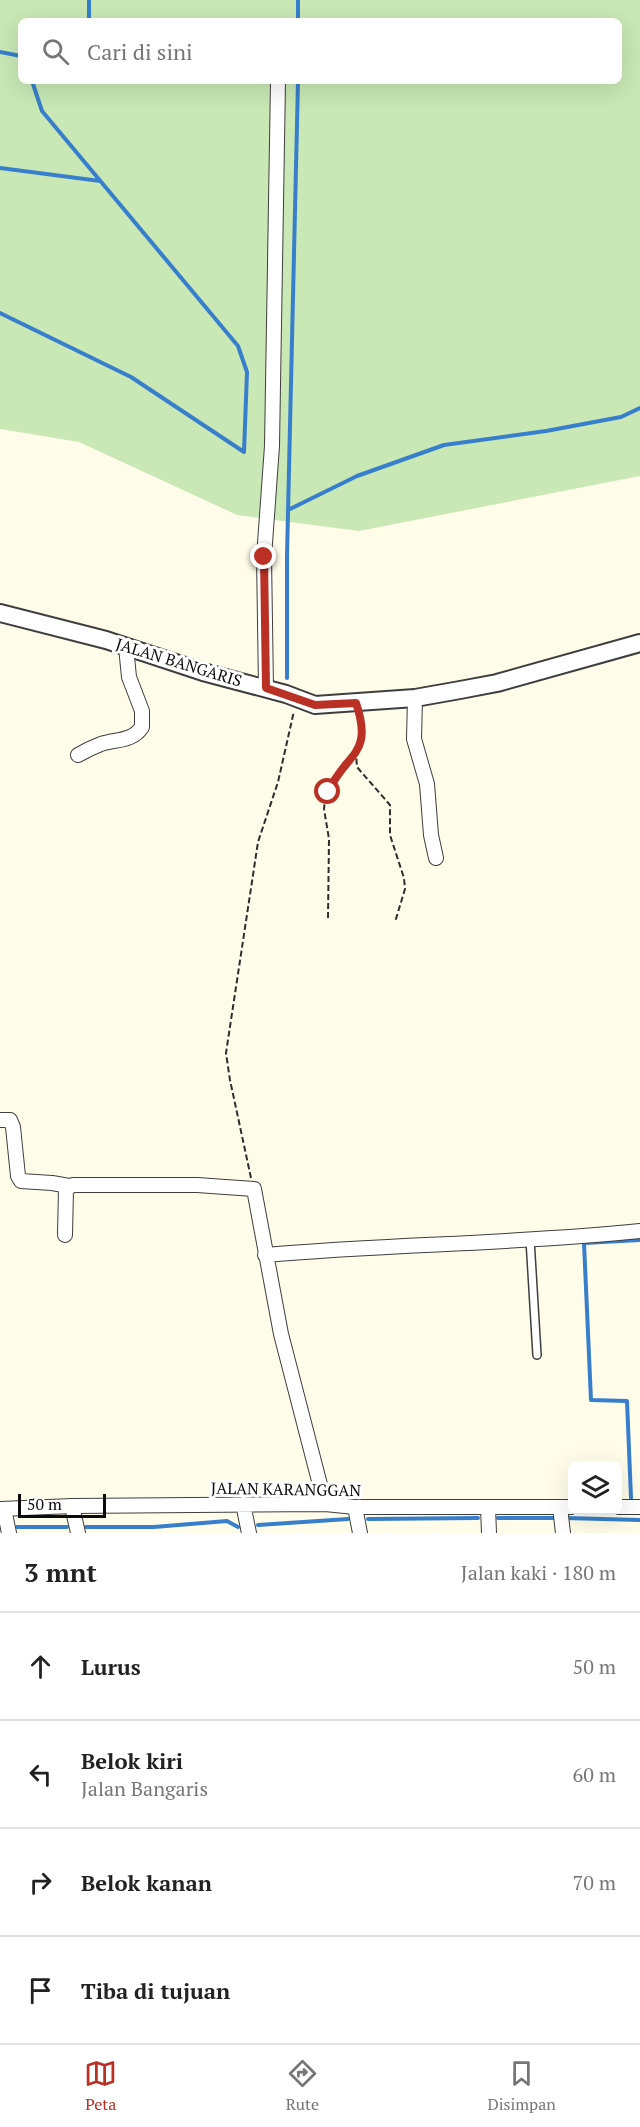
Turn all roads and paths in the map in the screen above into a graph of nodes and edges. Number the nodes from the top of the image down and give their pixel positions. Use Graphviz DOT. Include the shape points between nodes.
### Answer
graph roads {
  1 [pos="278,84"];
  2 [pos="0,613"];
  3 [pos="640,643"];
  4 [pos="126,647"];
  5 [pos="266,688"];
  6 [pos="415,698"];
  7 [pos="298,699"];
  8 [pos="356,703"];
  9 [pos="356,754"];
  10 [pos="78,755"];
  11 [pos="436,858"];
  12 [pos="328,918"];
  13 [pos="395,922"];
  14 [pos="0,1120"];
  15 [pos="69,1186"];
  16 [pos="254,1189"];
  17 [pos="640,1232"];
  18 [pos="65,1235"];
  19 [pos="530,1239"];
  20 [pos="265,1255"];
  21 [pos="537,1355"];
  22 [pos="243,1504"];
  23 [pos="325,1504"];
  24 [pos="72,1506"];
  25 [pos="355,1507"];
  26 [pos="488,1507"];
  27 [pos="566,1507"];
  28 [pos="622,1507"];
  29 [pos="640,1507"];
  30 [pos="2,1509"];
  31 [pos="9,1533"];
  32 [pos="78,1533"];
  33 [pos="249,1533"];
  34 [pos="360,1533"];
  35 [pos="489,1533"];
  36 [pos="563,1533"];
  1 -- 5 [label="street" via="272,446 264,557"];
  2 -- 4 [label="street, JALAN BANGARIS"];
  3 -- 6 [label="street, JALAN BANGARIS" via="498,682"];
  4 -- 5 [label="street, JALAN BANGARIS"];
  4 -- 10 [label="street" via="129,677 142,711 142,727 129,738 102,743"];
  5 -- 7 [label="street, JALAN BANGARIS"];
  6 -- 8 [label="street, JALAN BANGARIS"];
  6 -- 11 [label="street" via="414,739 427,784"];
  7 -- 8 [label="street, JALAN BANGARIS" via="315,705"];
  7 -- 16 [label="path" via="278,782 258,842 226,1053"];
  8 -- 9 [label="path" via="363,730"];
  9 -- 12 [label="path" via="335,777 325,799 330,839"];
  9 -- 13 [label="path" via="357,767 390,805 390,835 405,889"];
  14 -- 15 [label="street" via="10,1120 13,1127 21,1181"];
  15 -- 16 [label="street"];
  15 -- 18 [label="street" via="65,1196"];
  16 -- 20 [label="street"];
  17 -- 19 [label="street"];
  19 -- 20 [label="street"];
  19 -- 21 [label="lane"];
  20 -- 23 [label="street"];
  22 -- 23 [label="street, JALAN KARANGGAN"];
  22 -- 24 [label="street, JALAN KARANGGAN"];
  22 -- 33 [label="street"];
  23 -- 25 [label="street, JALAN KARANGGAN"];
  24 -- 30 [label="street, JALAN KARANGGAN"];
  24 -- 32 [label="street"];
  25 -- 26 [label="street, JALAN KARANGGAN"];
  25 -- 34 [label="street"];
  26 -- 27 [label="street, JALAN KARANGGAN"];
  26 -- 35 [label="street"];
  27 -- 36 [label="street"];
  28 -- 29 [label="street"];
  30 -- 31 [label="street"];
}
